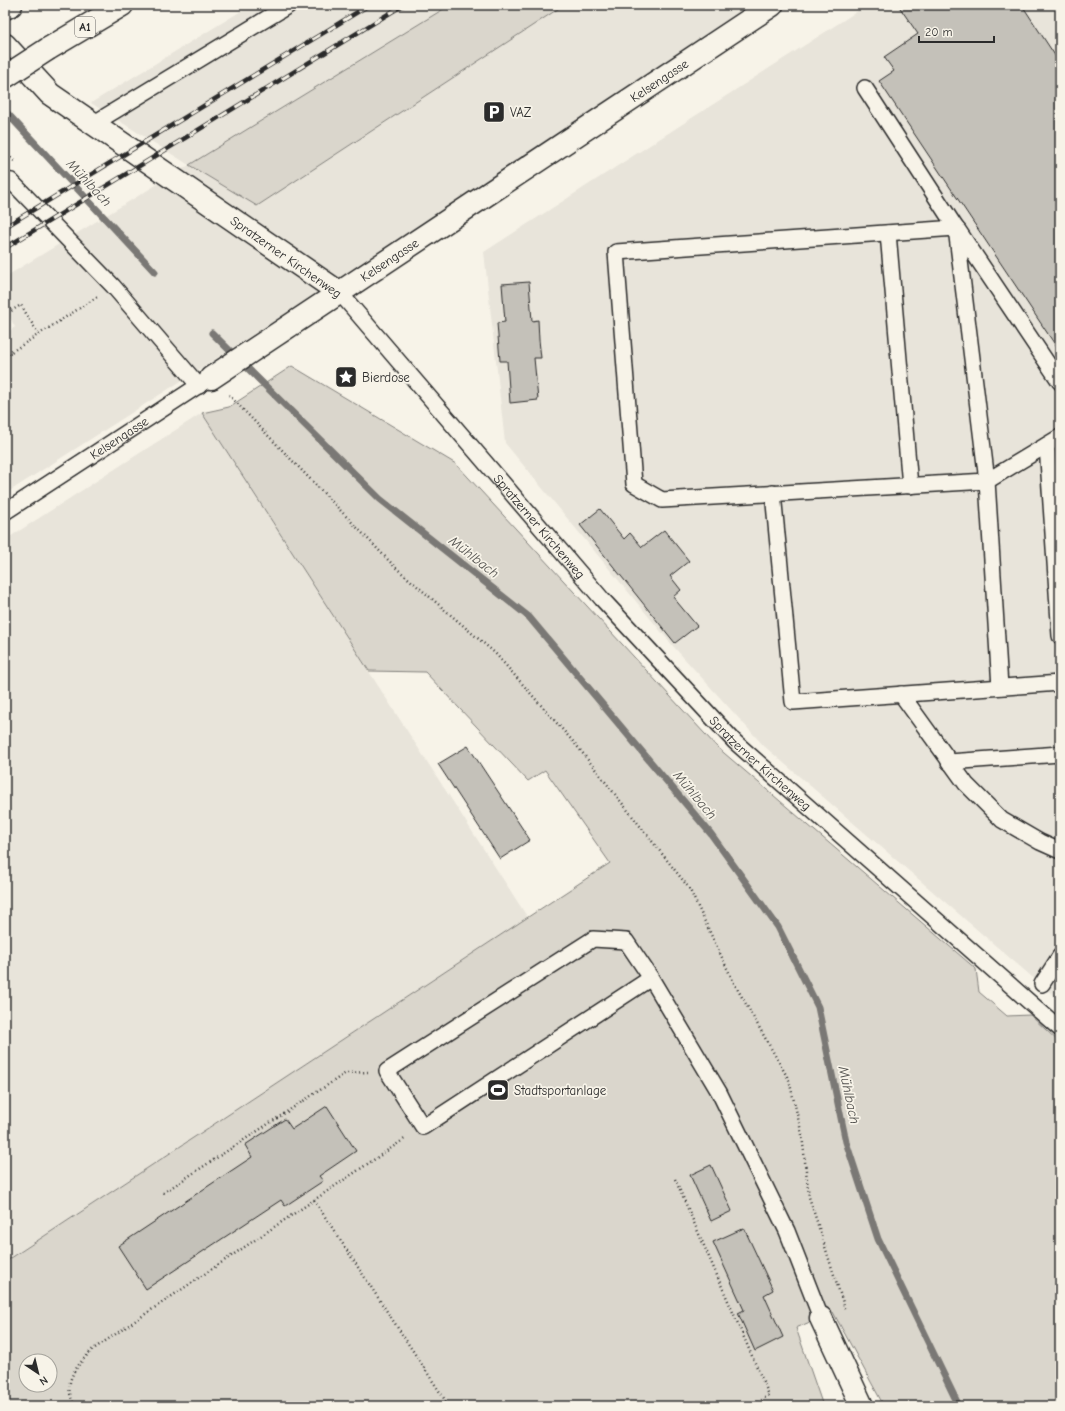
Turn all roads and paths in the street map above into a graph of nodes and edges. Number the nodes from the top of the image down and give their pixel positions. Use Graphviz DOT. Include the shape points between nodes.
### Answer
graph roads {
  1 [pos="10,5"];
  2 [pos="122,5"];
  3 [pos="289,5"];
  4 [pos="772,5"];
  5 [pos="5,8"];
  6 [pos="5,45"];
  7 [pos="5,77"];
  8 [pos="866,88"];
  9 [pos="93,124"];
  10 [pos="5,184"];
  11 [pos="956,228"];
  12 [pos="888,233"];
  13 [pos="113,286"];
  14 [pos="340,293"];
  15 [pos="5,301"];
  16 [pos="40,334"];
  17 [pos="5,356"];
  18 [pos="211,378"];
  19 [pos="1060,382"];
  20 [pos="1060,437"];
  21 [pos="1047,445"];
  22 [pos="987,481"];
  23 [pos="910,486"];
  24 [pos="773,493"];
  25 [pos="5,512"];
  26 [pos="1060,636"];
  27 [pos="1060,683"];
  28 [pos="1000,687"];
  29 [pos="901,694"];
  30 [pos="1060,754"];
  31 [pos="949,762"];
  32 [pos="1060,850"];
  33 [pos="1060,956"];
  34 [pos="651,978"];
  35 [pos="1042,984"];
  36 [pos="1060,1029"];
  37 [pos="387,1071"];
  38 [pos="423,1127"];
  39 [pos="675,1179"];
  40 [pos="163,1193"];
  41 [pos="314,1200"];
  42 [pos="847,1315"];
  43 [pos="821,1318"];
  44 [pos="75,1406"];
  45 [pos="449,1406"];
  46 [pos="753,1406"];
  47 [pos="862,1406"];
  1 -- 5 [label="main road"];
  2 -- 7 [label="main road, A1, bridge"];
  3 -- 9 [label="lane"];
  4 -- 14 [label="main road, Kelsengasse"];
  6 -- 9 [label="main road, Spratzerner Kirchenweg" via="50,94"];
  8 -- 11 [label="lane"];
  9 -- 14 [label="main road, Spratzerner Kirchenweg"];
  10 -- 13 [label="lane" via="11,181"];
  11 -- 12 [label="lane"];
  11 -- 19 [label="lane"];
  11 -- 22 [label="lane"];
  12 -- 23 [label="lane"];
  12 -- 24 [label="lane" via="616,252 634,484 662,500"];
  13 -- 16 [label="path"];
  13 -- 18 [label="lane"];
  14 -- 18 [label="main road, Kelsengasse"];
  14 -- 36 [label="lane, Spratzerner Kirchenweg" via="602,599 729,736"];
  15 -- 16 [label="path" via="11,311 22,305"];
  16 -- 17 [label="path"];
  18 -- 25 [label="lane, Kelsengasse"];
  18 -- 42 [label="path" via="395,567 495,653 577,746 689,888 734,983 789,1080 802,1135 809,1197"];
  20 -- 21 [label="lane"];
  21 -- 22 [label="lane"];
  21 -- 26 [label="lane"];
  22 -- 23 [label="lane"];
  22 -- 28 [label="lane"];
  23 -- 24 [label="lane"];
  24 -- 29 [label="lane" via="793,702"];
  27 -- 28 [label="lane"];
  28 -- 29 [label="lane"];
  29 -- 31 [label="lane"];
  30 -- 31 [label="lane"];
  31 -- 32 [label="lane" via="966,784 1002,820 1040,842"];
  33 -- 35 [label="lane"];
  34 -- 37 [label="lane" via="626,941 593,938"];
  34 -- 38 [label="lane"];
  34 -- 43 [label="lane" via="719,1092 787,1231"];
  37 -- 38 [label="lane"];
  37 -- 40 [label="path" via="346,1073"];
  38 -- 41 [label="path"];
  39 -- 46 [label="path" via="769,1395"];
  41 -- 44 [label="path" via="92,1350 76,1367 69,1385 70,1398"];
  41 -- 45 [label="path"];
  43 -- 47 [label="main road"];
}
